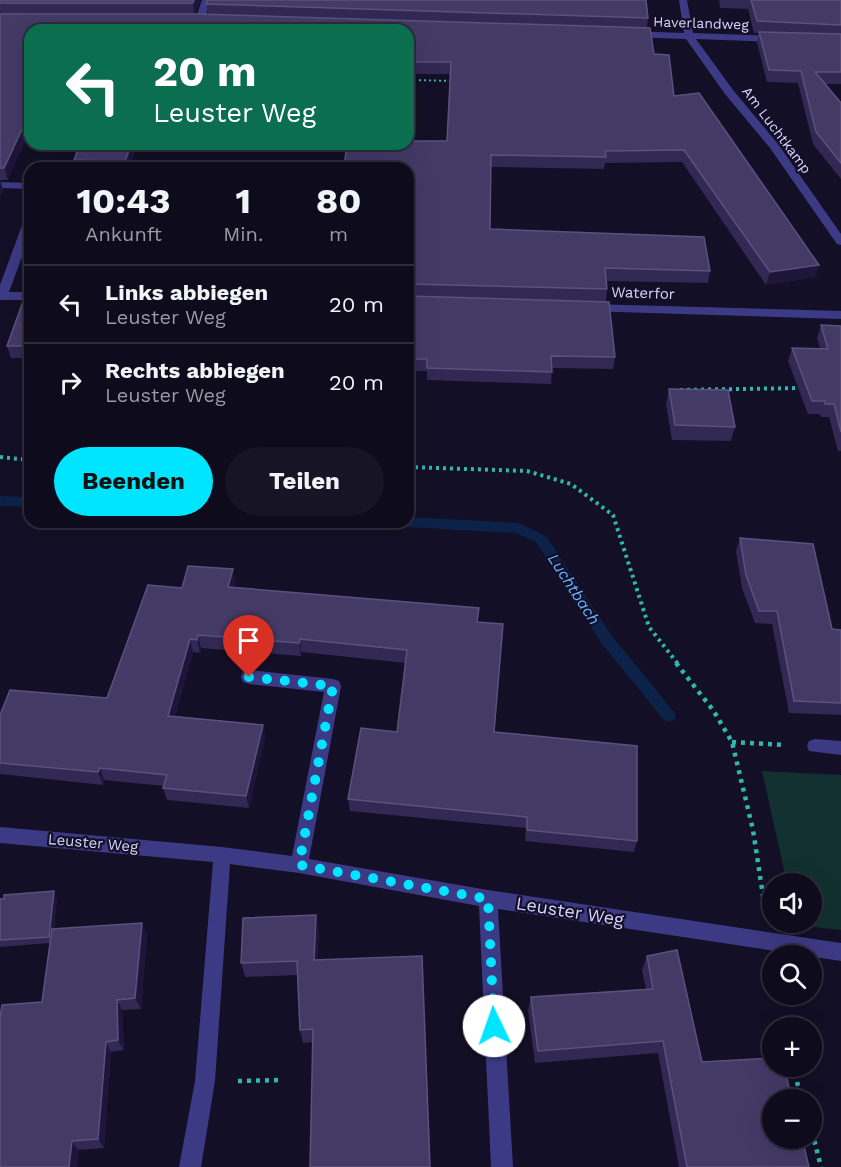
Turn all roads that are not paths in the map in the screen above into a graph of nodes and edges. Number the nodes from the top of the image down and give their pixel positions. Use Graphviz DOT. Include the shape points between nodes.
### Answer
graph roads {
  1 [pos="206,0"];
  2 [pos="683,0"];
  3 [pos="188,20"];
  4 [pos="200,20"];
  5 [pos="216,21"];
  6 [pos="621,34"];
  7 [pos="689,36"];
  8 [pos="783,39"];
  9 [pos="0,185"];
  10 [pos="24,186"];
  11 [pos="24,236"];
  12 [pos="841,242"];
  13 [pos="1,296"];
  14 [pos="24,296"];
  15 [pos="580,308"];
  16 [pos="841,315"];
  17 [pos="249,677"];
  18 [pos="815,746"];
  19 [pos="841,747"];
  20 [pos="0,835"];
  21 [pos="222,855"];
  22 [pos="299,865"];
  23 [pos="488,899"];
  24 [pos="841,952"];
  25 [pos="190,1167"];
  26 [pos="502,1167"];
  1 -- 4 [label="street"];
  2 -- 7 [label="street"];
  3 -- 4 [label="street"];
  4 -- 5 [label="street"];
  6 -- 7 [label="street, Haverlandweg"];
  7 -- 8 [label="street, Haverlandweg"];
  7 -- 12 [label="street, Am Luchtkamp" via="774,146"];
  9 -- 10 [label="street"];
  11 -- 13 [label="street"];
  13 -- 14 [label="street"];
  15 -- 16 [label="street, Waterfor"];
  17 -- 22 [label="street" via="333,686"];
  18 -- 19 [label="street"];
  20 -- 21 [label="street, Leuster Weg"];
  21 -- 22 [label="street, Leuster Weg"];
  21 -- 25 [label="street" via="205,1081"];
  22 -- 23 [label="street, Leuster Weg"];
  23 -- 24 [label="street, Leuster Weg"];
  23 -- 26 [label="street"];
}
